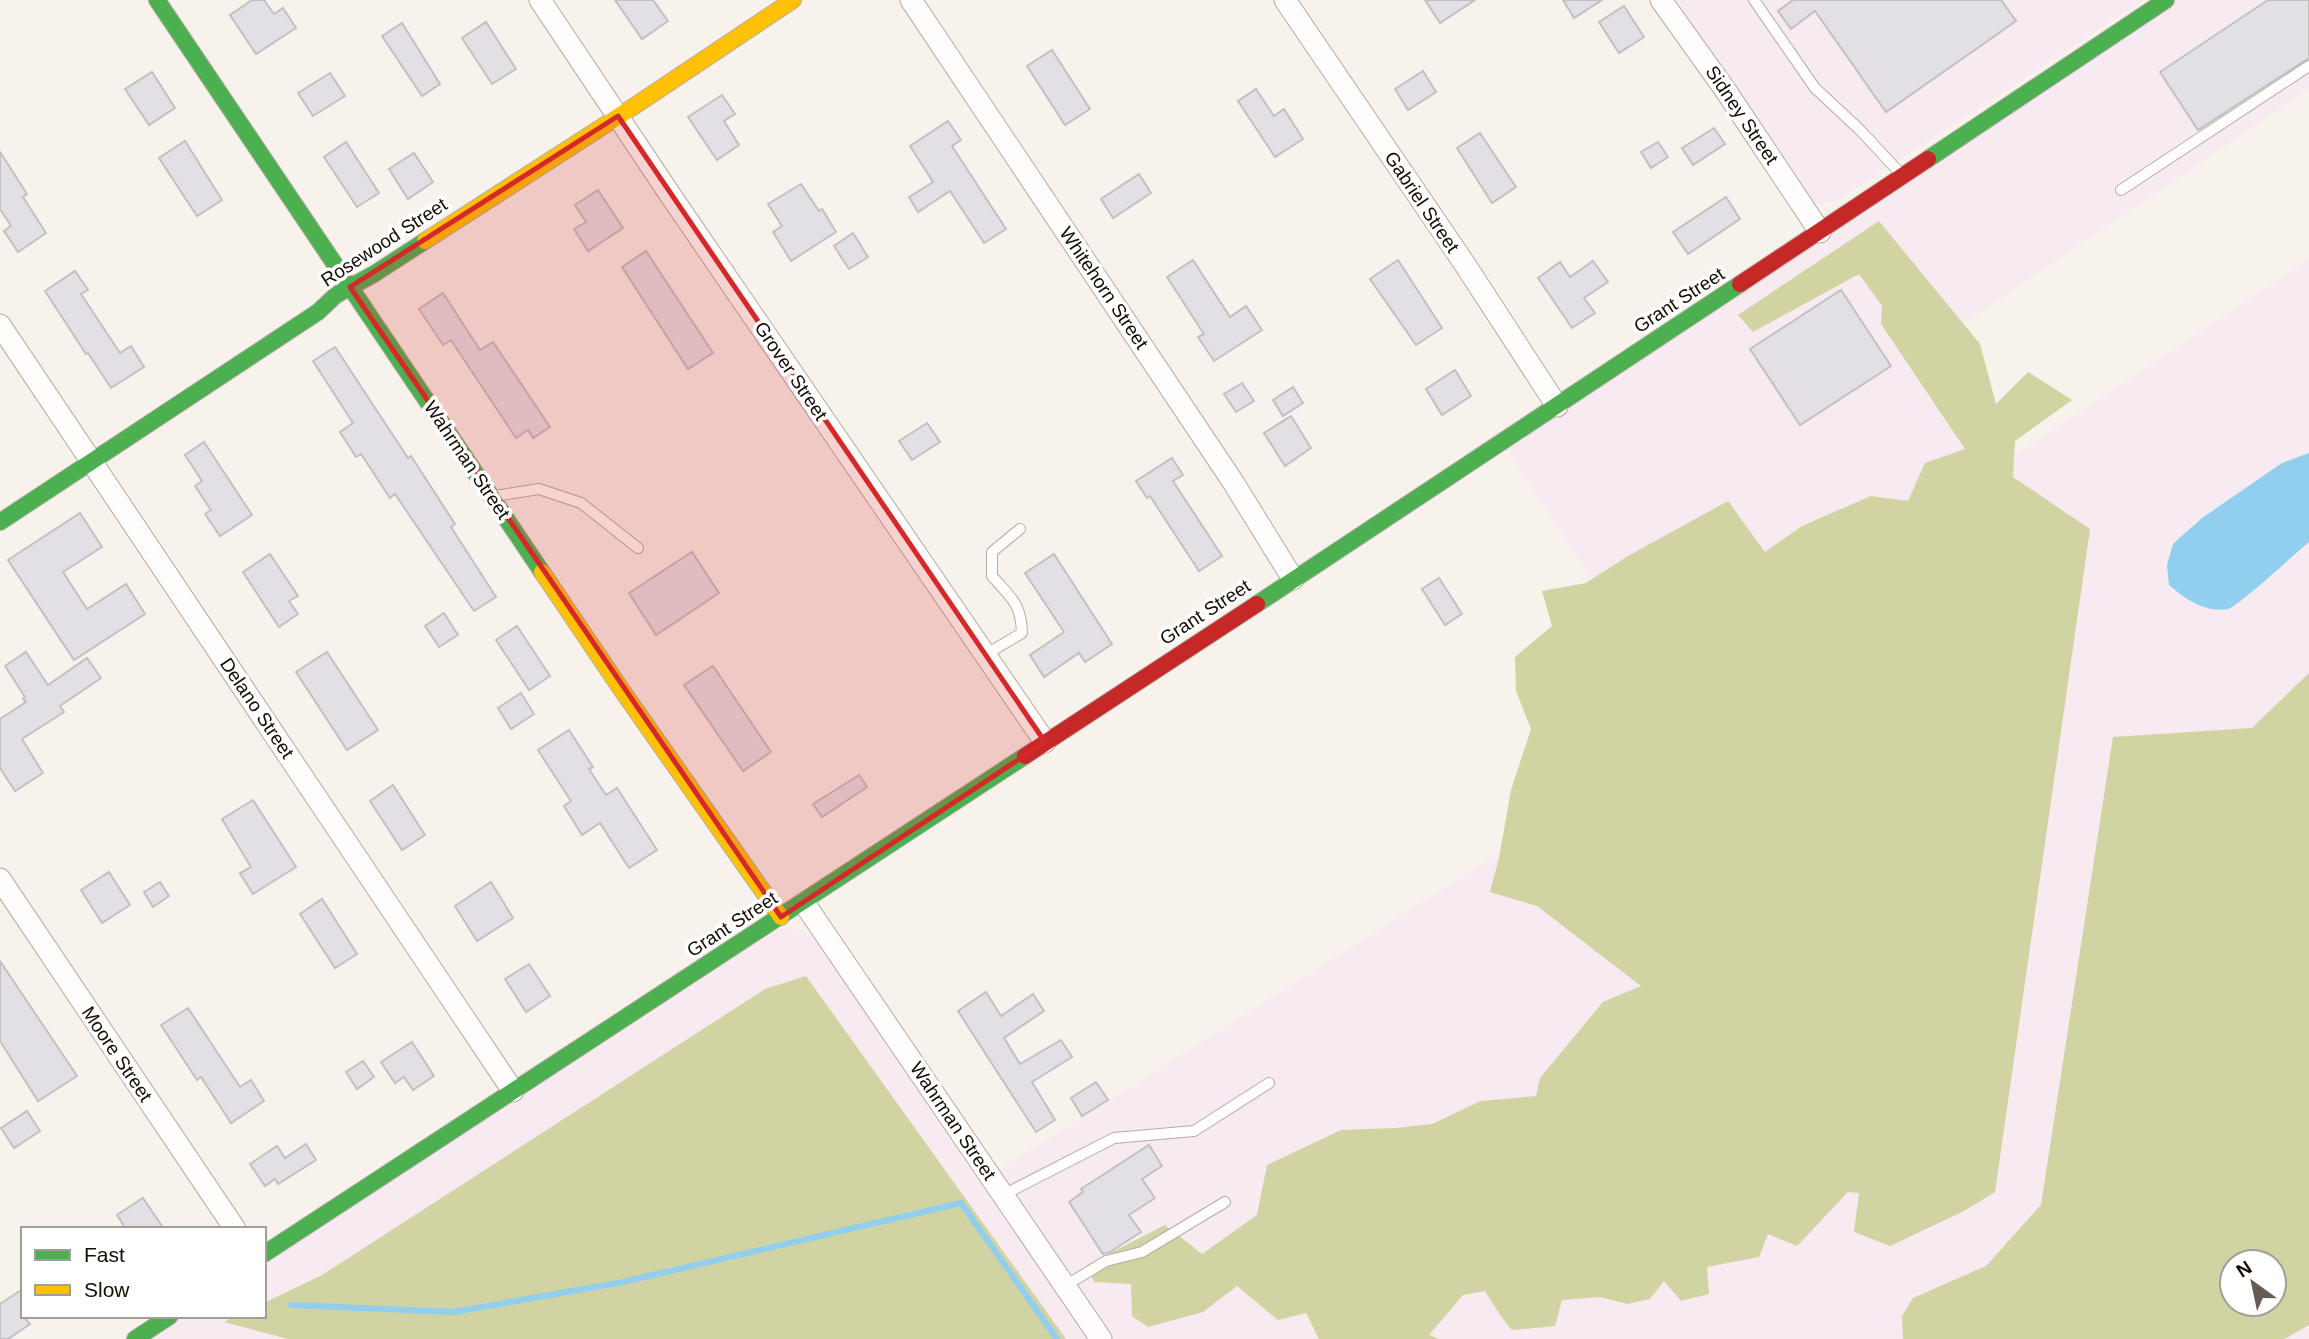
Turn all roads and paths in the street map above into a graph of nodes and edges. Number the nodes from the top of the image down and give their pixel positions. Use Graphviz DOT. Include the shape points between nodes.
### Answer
graph roads {
  1 [pos="157,0"];
  2 [pos="540,0"];
  3 [pos="793,0"];
  4 [pos="911,0"];
  5 [pos="1285,0"];
  6 [pos="1661,0"];
  7 [pos="1754,0"];
  8 [pos="2160,2"];
  9 [pos="2309,66"];
  10 [pos="618,116"];
  11 [pos="1903,176"];
  12 [pos="2121,190"];
  13 [pos="1820,232"];
  14 [pos="350,287"];
  15 [pos="0,325"];
  16 [pos="1557,406"];
  17 [pos="92,462"];
  18 [pos="492,497"];
  19 [pos="0,522"];
  20 [pos="1020,529"];
  21 [pos="638,548"];
  22 [pos="1293,579"];
  23 [pos="987,657"];
  24 [pos="1045,741"];
  25 [pos="0,879"];
  26 [pos="804,903"];
  27 [pos="781,917"];
  28 [pos="1269,1083"];
  29 [pos="513,1091"];
  30 [pos="1003,1195"];
  31 [pos="1225,1202"];
  32 [pos="234,1227"];
  33 [pos="266,1253"];
  34 [pos="1065,1286"];
  35 [pos="167,1318"];
  36 [pos="135,1339"];
  37 [pos="1101,1339"];
  1 -- 14 [label="street, Wahrman Street"];
  2 -- 10 [label="street, Grover Street"];
  3 -- 10 [label="street, Rosewood Street"];
  4 -- 22 [label="street, Whitehorn Street"];
  5 -- 16 [label="street, Gabriel Street"];
  6 -- 13 [label="street, Sidney Street"];
  7 -- 11 [label="lane" via="1815,88"];
  8 -- 11 [label="street, Grant Street"];
  9 -- 12 [label="lane"];
  10 -- 14 [label="street, Rosewood Street"];
  10 -- 23 [label="street, Grover Street"];
  11 -- 13 [label="street, Grant Street"];
  13 -- 16 [label="street, Grant Street"];
  14 -- 17 [label="street, Rosewood Street"];
  14 -- 18 [label="street, Wahrman Street"];
  15 -- 17 [label="street, Delano Street"];
  16 -- 22 [label="street, Grant Street"];
  17 -- 19 [label="street, Rosewood Street"];
  17 -- 29 [label="street, Delano Street"];
  18 -- 21 [label="lane" via="539,489 581,503"];
  18 -- 27 [label="street, Wahrman Street"];
  20 -- 23 [label="lane" via="992,552 992,576 1021,613 1022,633"];
  22 -- 24 [label="street, Grant Street"];
  23 -- 24 [label="street, Grover Street"];
  24 -- 26 [label="street, Grant Street"];
  25 -- 32 [label="street, Moore Street"];
  26 -- 27 [label="street, Grant Street"];
  26 -- 30 [label="street, Wahrman Street"];
  27 -- 29 [label="street, Grant Street"];
  28 -- 30 [label="lane" via="1194,1130 1114,1138"];
  29 -- 33 [label="street, Grant Street"];
  30 -- 34 [label="street, Wahrman Street"];
  31 -- 34 [label="lane" via="1142,1252 1106,1261"];
  34 -- 37 [label="street, Wahrman Street"];
  35 -- 36 [label="street"];
}
